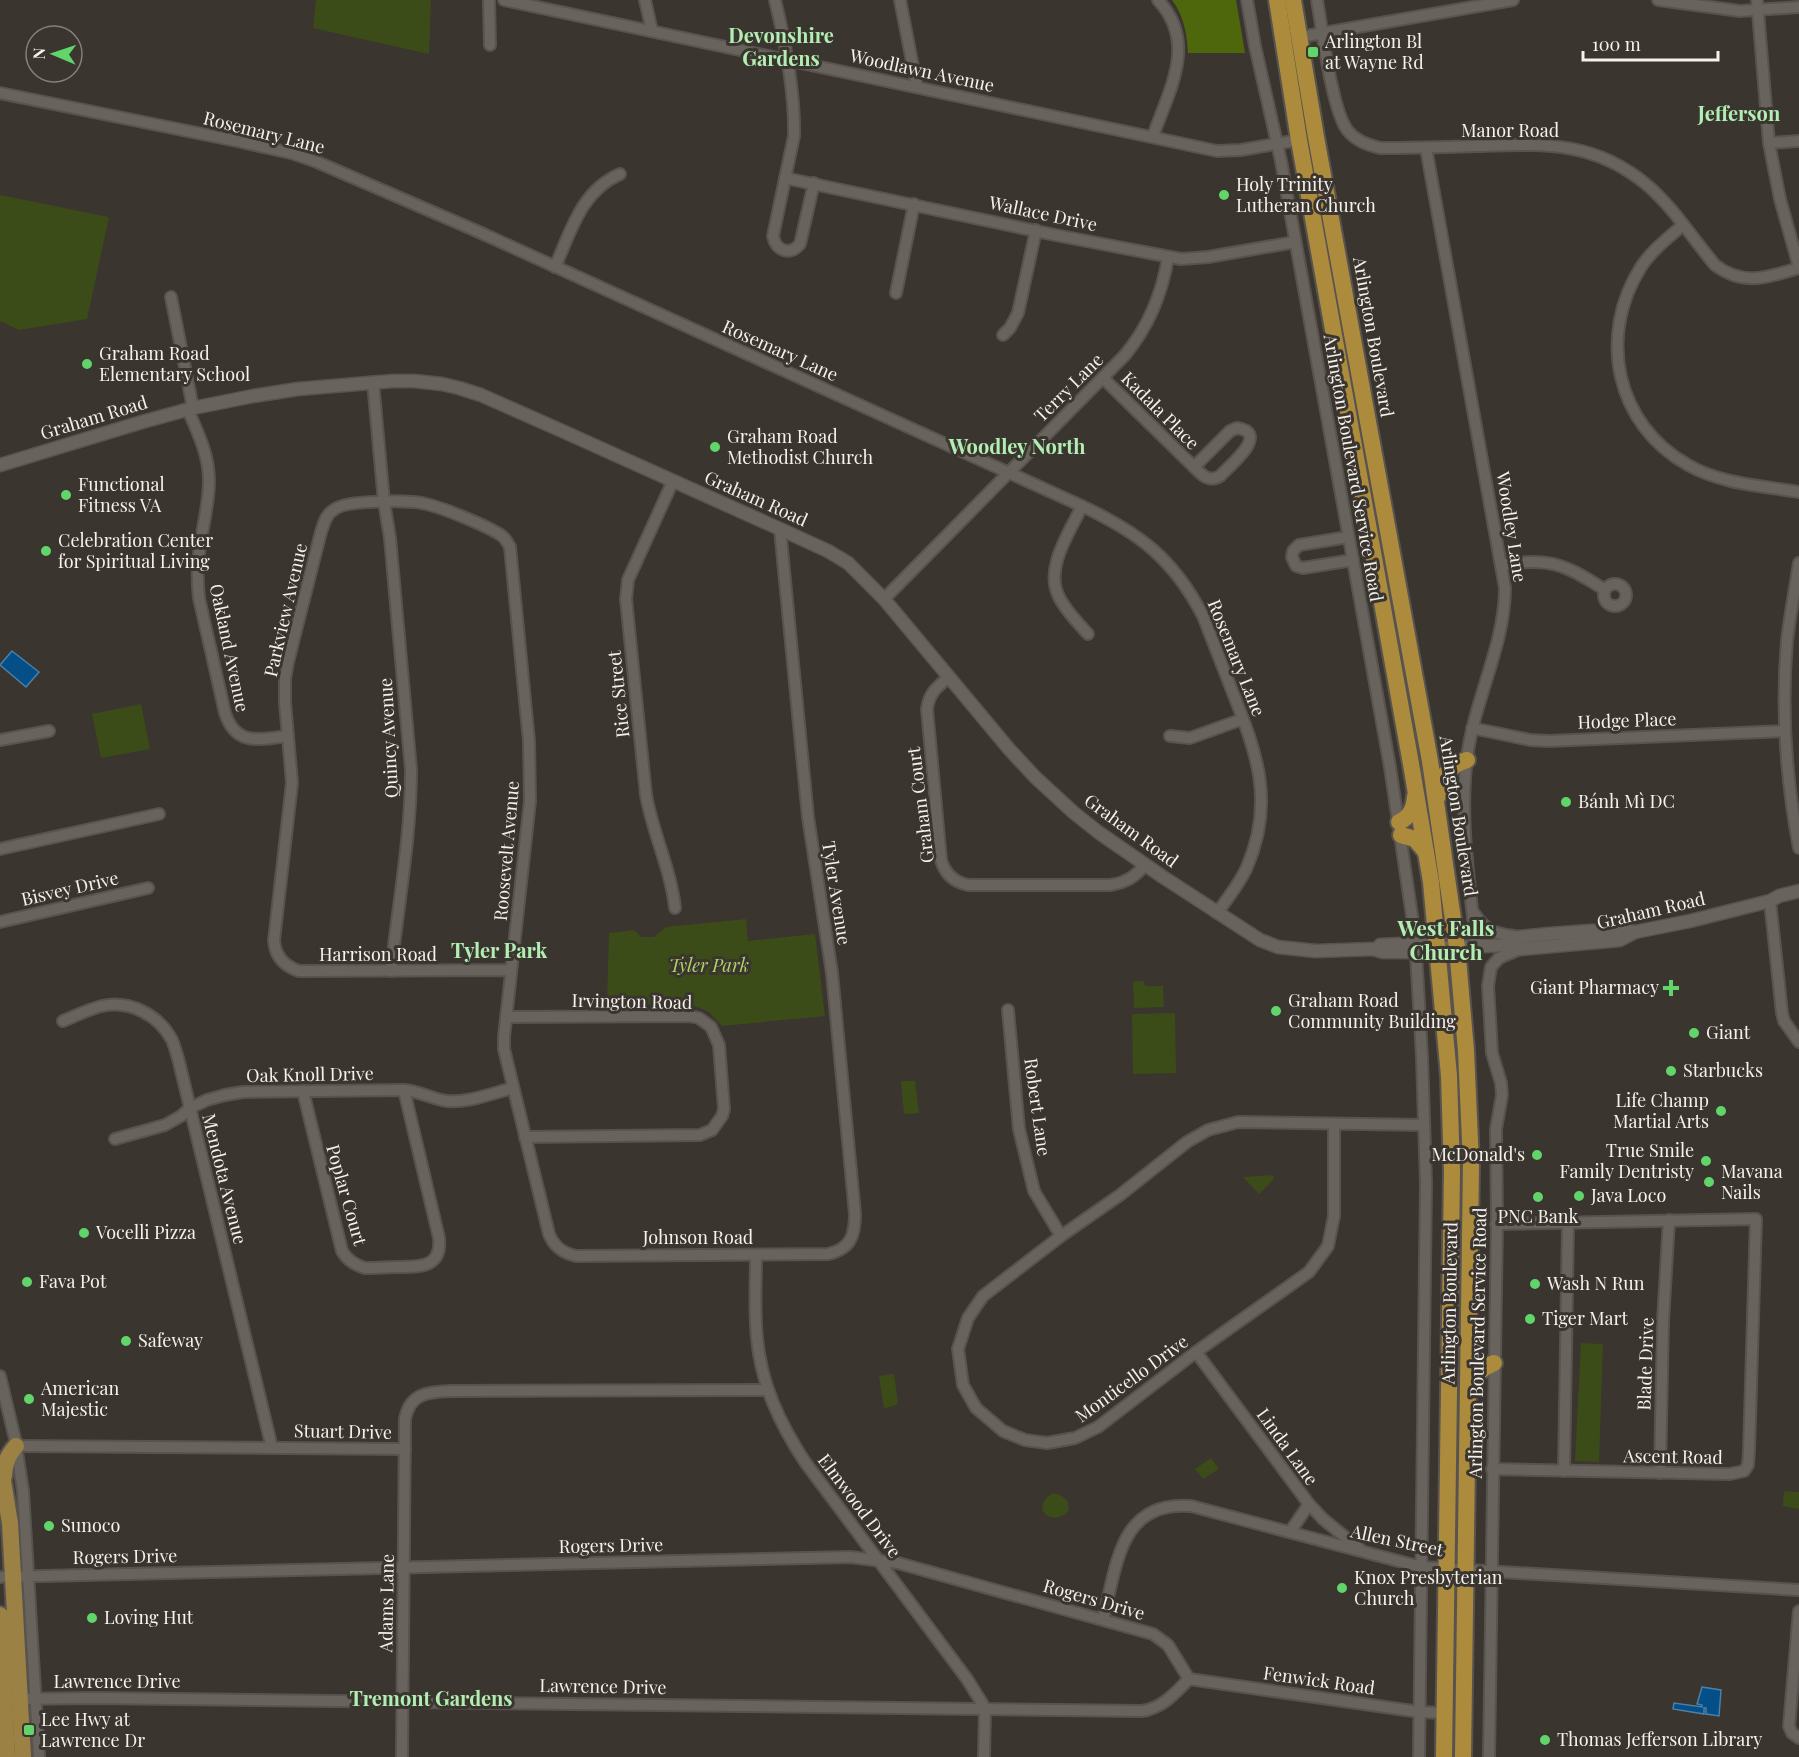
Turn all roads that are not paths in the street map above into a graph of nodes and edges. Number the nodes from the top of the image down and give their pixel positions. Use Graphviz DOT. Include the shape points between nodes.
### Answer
graph roads {
  1 [pos="489,0"];
  2 [pos="504,0"];
  3 [pos="645,0"];
  4 [pos="775,0"];
  5 [pos="900,0"];
  6 [pos="1158,0"];
  7 [pos="1247,0"];
  8 [pos="1277,0"];
  9 [pos="1293,0"];
  10 [pos="1317,0"];
  11 [pos="1513,0"];
  12 [pos="1658,0"];
  13 [pos="1757,5"];
  14 [pos="1799,7"];
  15 [pos="1282,29"];
  16 [pos="652,31"];
  17 [pos="1323,33"];
  18 [pos="1300,37"];
  19 [pos="490,45"];
  20 [pos="787,60"];
  21 [pos="917,87"];
  22 [pos="0,93"];
  23 [pos="1153,136"];
  24 [pos="1299,141"];
  25 [pos="1799,141"];
  26 [pos="1276,143"];
  27 [pos="1769,143"];
  28 [pos="1426,148"];
  29 [pos="1322,166"];
  30 [pos="620,174"];
  31 [pos="785,178"];
  32 [pos="814,183"];
  33 [pos="914,204"];
  34 [pos="1683,225"];
  35 [pos="1036,230"];
  36 [pos="1295,242"];
  37 [pos="1168,257"];
  38 [pos="555,267"];
  39 [pos="1799,268"];
  40 [pos="896,293"];
  41 [pos="171,297"];
  42 [pos="1003,335"];
  43 [pos="1103,378"];
  44 [pos="373,382"];
  45 [pos="191,409"];
  46 [pos="0,465"];
  47 [pos="1194,467"];
  48 [pos="1009,473"];
  49 [pos="672,481"];
  50 [pos="1799,492"];
  51 [pos="384,502"];
  52 [pos="1082,506"];
  53 [pos="780,529"];
  54 [pos="1348,537"];
  55 [pos="1353,560"];
  56 [pos="1502,565"];
  57 [pos="1799,567"];
  58 [pos="1605,590"];
  59 [pos="884,599"];
  60 [pos="1088,634"];
  61 [pos="949,677"];
  62 [pos="1243,719"];
  63 [pos="1472,728"];
  64 [pos="49,731"];
  65 [pos="1785,731"];
  66 [pos="288,736"];
  67 [pos="1170,736"];
  68 [pos="0,740"];
  69 [pos="1467,760"];
  70 [pos="1416,789"];
  71 [pos="1437,806"];
  72 [pos="159,814"];
  73 [pos="1400,829"];
  74 [pos="1799,848"];
  75 [pos="0,849"];
  76 [pos="1426,852"];
  77 [pos="1145,865"];
  78 [pos="147,888"];
  79 [pos="1799,891"];
  80 [pos="1770,901"];
  81 [pos="675,908"];
  82 [pos="1473,911"];
  83 [pos="1217,913"];
  84 [pos="0,922"];
  85 [pos="1516,944"];
  86 [pos="1476,946"];
  87 [pos="1416,948"];
  88 [pos="1437,948"];
  89 [pos="1457,948"];
  90 [pos="283,963"];
  91 [pos="511,970"];
  92 [pos="391,971"];
  93 [pos="1008,1011"];
  94 [pos="506,1017"];
  95 [pos="63,1021"];
  96 [pos="1799,1042"];
  97 [pos="513,1088"];
  98 [pos="404,1090"];
  99 [pos="303,1091"];
  100 [pos="190,1108"];
  101 [pos="1334,1124"];
  102 [pos="1424,1125"];
  103 [pos="525,1137"];
  104 [pos="115,1139"];
  105 [pos="1669,1220"];
  106 [pos="1497,1224"];
  107 [pos="1568,1224"];
  108 [pos="1061,1236"];
  109 [pos="562,1251"];
  110 [pos="835,1253"];
  111 [pos="756,1255"];
  112 [pos="1469,1345"];
  113 [pos="1197,1352"];
  114 [pos="1494,1364"];
  115 [pos="0,1376"];
  116 [pos="1469,1385"];
  117 [pos="768,1390"];
  118 [pos="16,1446"];
  119 [pos="273,1448"];
  120 [pos="405,1449"];
  121 [pos="0,1463"];
  122 [pos="1492,1469"];
  123 [pos="1564,1471"];
  124 [pos="1660,1473"];
  125 [pos="4,1480"];
  126 [pos="1308,1504"];
  127 [pos="1290,1532"];
  128 [pos="1362,1552"];
  129 [pos="879,1560"];
  130 [pos="404,1567"];
  131 [pos="1421,1567"];
  132 [pos="1446,1569"];
  133 [pos="1466,1570"];
  134 [pos="1492,1572"];
  135 [pos="14,1577"];
  136 [pos="1799,1590"];
  137 [pos="1799,1611"];
  138 [pos="0,1615"];
  139 [pos="1103,1619"];
  140 [pos="1190,1679"];
  141 [pos="20,1699"];
  142 [pos="403,1702"];
  143 [pos="985,1708"];
  144 [pos="1420,1712"];
  145 [pos="1444,1713"];
  146 [pos="1796,1736"];
  147 [pos="7,1757"];
  148 [pos="23,1757"];
  149 [pos="39,1757"];
  150 [pos="402,1757"];
  151 [pos="984,1757"];
  152 [pos="1419,1757"];
  153 [pos="1443,1757"];
  154 [pos="1463,1757"];
  155 [pos="1489,1757"];
  1 -- 19 [label="street"];
  2 -- 16 [label="street, Woodlawn Avenue"];
  3 -- 16 [label="street"];
  4 -- 20 [label="street"];
  5 -- 21 [label="street"];
  6 -- 23 [label="street" via="1171,17 1179,47"];
  7 -- 26 [label="street, Arlington Boulevard Service Road"];
  8 -- 15 [label="highway, Arlington Boulevard"];
  9 -- 18 [label="highway, Arlington Boulevard"];
  10 -- 17 [label="street"];
  11 -- 17 [label="street"];
  12 -- 13 [label="street" via="1740,11"];
  13 -- 14 [label="street"];
  13 -- 27 [label="street"];
  15 -- 18 [label="street"];
  15 -- 24 [label="highway, Arlington Boulevard"];
  16 -- 20 [label="street, Woodlawn Avenue"];
  17 -- 18 [label="street"];
  17 -- 28 [label="street, Manor Road" via="1338,109 1347,130 1359,141 1380,148"];
  18 -- 29 [label="highway, Arlington Boulevard"];
  20 -- 21 [label="street, Woodlawn Avenue"];
  20 -- 31 [label="street" via="794,136"];
  21 -- 23 [label="street, Woodlawn Avenue"];
  22 -- 38 [label="street, Rosemary Lane" via="291,153 371,184"];
  23 -- 26 [label="street, Woodlawn Avenue" via="1217,151"];
  24 -- 26 [label="street, Woodlawn Avenue"];
  24 -- 29 [label="highway" via="1310,144"];
  24 -- 70 [label="highway, Arlington Boulevard"];
  25 -- 27 [label="street"];
  26 -- 36 [label="street, Arlington Boulevard Service Road"];
  27 -- 39 [label="street"];
  28 -- 34 [label="street, Manor Road" via="1549,145 1577,149 1631,172 1663,200"];
  28 -- 56 [label="street, Woodley Lane"];
  29 -- 71 [label="highway, Arlington Boulevard"];
  30 -- 38 [label="street" via="601,185 585,202"];
  31 -- 32 [label="street, Wallace Drive"];
  31 -- 32 [label="street" via="773,236 774,243 784,251 800,244"];
  32 -- 33 [label="street, Wallace Drive"];
  33 -- 35 [label="street, Wallace Drive"];
  33 -- 40 [label="street"];
  34 -- 39 [label="street, Manor Road" via="1715,265 1733,276 1755,279"];
  34 -- 50 [label="street" via="1642,265 1624,303 1617,357 1629,401 1649,434 1690,466 1718,477"];
  35 -- 37 [label="street, Wallace Drive"];
  35 -- 42 [label="street" via="1018,313"];
  36 -- 37 [label="street, Wallace Drive" via="1195,259"];
  36 -- 54 [label="street, Arlington Boulevard Service Road"];
  37 -- 43 [label="street, Terry Lane" via="1162,290 1143,332"];
  38 -- 48 [label="street, Rosemary Lane"];
  41 -- 45 [label="street, Oakland Avenue"];
  43 -- 47 [label="street, Kadala Place"];
  43 -- 48 [label="street, Terry Lane"];
  44 -- 45 [label="street, Graham Road" via="298,389"];
  44 -- 49 [label="street, Graham Road" via="442,384 481,395"];
  44 -- 51 [label="street"];
  45 -- 46 [label="street, Graham Road"];
  45 -- 66 [label="street, Oakland Avenue" via="208,467 197,579 199,598 225,713 231,727 249,739"];
  47 -- 47 [label="street, Kadala Place" via="1233,429 1241,428 1249,435 1248,447 1215,479 1205,478"];
  48 -- 52 [label="street, Rosemary Lane"];
  48 -- 59 [label="street, Terry Lane"];
  49 -- 53 [label="street, Graham Road"];
  49 -- 81 [label="street, Rice Street" via="628,580 626,599 646,795"];
  51 -- 66 [label="street, Parkview Avenue" via="340,506 325,520 285,679"];
  51 -- 91 [label="street, Roosevelt Avenue" via="423,503 442,509 496,532 510,547 531,772"];
  51 -- 92 [label="street, Quincy Avenue" via="411,770"];
  52 -- 60 [label="street" via="1059,556 1055,576 1063,605"];
  52 -- 62 [label="street, Rosemary Lane" via="1134,533 1181,580 1203,616"];
  53 -- 59 [label="street, Graham Road" via="848,563"];
  53 -- 110 [label="street, Tyler Avenue" via="808,818 832,973 855,1214 854,1234 848,1245"];
  54 -- 55 [label="street, Arlington Boulevard Service Road"];
  54 -- 55 [label="street" via="1299,545 1292,557 1296,566 1303,568"];
  55 -- 73 [label="street, Arlington Boulevard Service Road"];
  56 -- 58 [label="street" via="1552,562"];
  56 -- 63 [label="street, Woodley Lane" via="1503,623"];
  57 -- 65 [label="street" via="1787,640"];
  59 -- 61 [label="street, Graham Road"];
  61 -- 77 [label="street, Graham Road" via="1035,777 1089,825"];
  61 -- 77 [label="street, Graham Court" via="932,692 927,709 941,860 947,881 968,885 1110,885 1130,880"];
  62 -- 67 [label="street" via="1190,738"];
  62 -- 83 [label="street, Rosemary Lane" via="1258,765 1259,830 1247,868"];
  63 -- 65 [label="street, Hodge Place" via="1549,741"];
  63 -- 69 [label="street, Woodley Lane"];
  64 -- 68 [label="street"];
  65 -- 74 [label="street"];
  66 -- 90 [label="street, Parkview Avenue" via="291,790 274,940"];
  69 -- 71 [label="highway" via="1451,767 1442,778"];
  69 -- 82 [label="street, Woodley Lane" via="1464,810"];
  70 -- 73 [label="highway" via="1411,812"];
  70 -- 76 [label="highway, Arlington Boulevard"];
  71 -- 89 [label="highway, Arlington Boulevard"];
  72 -- 75 [label="street"];
  73 -- 76 [label="highway"];
  73 -- 87 [label="street, Arlington Boulevard Service Road"];
  76 -- 88 [label="highway, Arlington Boulevard"];
  77 -- 83 [label="street, Graham Road"];
  78 -- 84 [label="street, Bisvey Drive"];
  79 -- 80 [label="street, Graham Road"];
  80 -- 85 [label="street, Graham Road" via="1635,932 1620,940"];
  80 -- 96 [label="street" via="1782,1014"];
  82 -- 85 [label="street" via="1482,925"];
  82 -- 86 [label="street, Woodley Lane"];
  83 -- 87 [label="street, Graham Road" via="1278,947 1383,952"];
  85 -- 86 [label="street, Graham Road"];
  85 -- 106 [label="street, Arlington Boulevard Service Road" via="1491,967 1488,986 1492,1053 1502,1095 1496,1129"];
  86 -- 89 [label="street, Graham Road"];
  87 -- 88 [label="street, Graham Road" via="1425,952"];
  87 -- 102 [label="street, Arlington Boulevard Service Road"];
  88 -- 89 [label="street, Graham Road"];
  88 -- 132 [label="highway, Arlington Boulevard" via="1452,1159"];
  89 -- 112 [label="highway, Arlington Boulevard" via="1469,1095"];
  90 -- 92 [label="street, Harrison Road" via="299,971"];
  91 -- 92 [label="street, Harrison Road"];
  91 -- 94 [label="street, Roosevelt Avenue"];
  93 -- 108 [label="street, Robert Lane" via="1021,1135 1034,1191"];
  94 -- 97 [label="street, Roosevelt Avenue" via="504,1049"];
  94 -- 103 [label="street, Irvington Road" via="689,1016 711,1027 718,1045 724,1109 718,1123 706,1133"];
  95 -- 100 [label="street, Mendota Avenue" via="110,1005 135,1008 153,1017 173,1044"];
  97 -- 98 [label="street, Oak Knoll Drive" via="451,1101"];
  97 -- 103 [label="street, Roosevelt Avenue"];
  98 -- 99 [label="street, Oak Knoll Drive"];
  98 -- 99 [label="street, Poplar Court" via="439,1250 433,1261 423,1266 365,1268 351,1262 342,1251"];
  99 -- 100 [label="street, Oak Knoll Drive" via="243,1092"];
  100 -- 104 [label="street, Oak Knoll Drive" via="165,1125"];
  100 -- 119 [label="street, Mendota Avenue"];
  101 -- 102 [label="street, Monticello Drive"];
  101 -- 108 [label="street, Monticello Drive" via="1238,1122 1208,1130"];
  101 -- 113 [label="street, Monticello Drive" via="1334,1216 1328,1246 1308,1272"];
  102 -- 131 [label="street, Arlington Boulevard Service Road"];
  103 -- 109 [label="street, Roosevelt Avenue" via="549,1234"];
  105 -- 107 [label="street"];
  105 -- 124 [label="street, Blade Drive"];
  105 -- 124 [label="street, Ascent Road" via="1756,1219 1748,1465 1737,1474"];
  106 -- 107 [label="street"];
  106 -- 114 [label="street, Arlington Boulevard Service Road"];
  107 -- 123 [label="street"];
  108 -- 113 [label="street, Monticello Drive" via="983,1296 968,1317 958,1349 963,1385 976,1408 1003,1431 1024,1440 1047,1443 1075,1438 1098,1427"];
  109 -- 111 [label="street, Johnson Road" via="576,1256"];
  110 -- 111 [label="street, Johnson Road"];
  111 -- 117 [label="street, Elmwood Drive" via="757,1338"];
  112 -- 114 [label="highway" via="1481,1358"];
  112 -- 116 [label="highway, Arlington Boulevard"];
  113 -- 126 [label="street, Linda Lane"];
  114 -- 116 [label="highway" via="1475,1374"];
  114 -- 122 [label="street, Arlington Boulevard Service Road"];
  115 -- 118 [label="street"];
  116 -- 133 [label="highway, Arlington Boulevard"];
  117 -- 120 [label="street, Stuart Drive" via="432,1391 416,1398 406,1413"];
  117 -- 129 [label="street, Elmwood Drive" via="793,1444"];
  118 -- 119 [label="street, Stuart Drive"];
  118 -- 125 [label="main road" via="5,1463"];
  118 -- 135 [label="street" via="23,1491"];
  119 -- 120 [label="street, Stuart Drive"];
  120 -- 130 [label="street, Adams Lane"];
  121 -- 125 [label="main road"];
  122 -- 123 [label="street, Ascent Road"];
  122 -- 134 [label="street, Arlington Boulevard Service Road"];
  123 -- 124 [label="street, Ascent Road"];
  125 -- 135 [label="main road"];
  126 -- 127 [label="street"];
  126 -- 128 [label="street, Linda Lane"];
  127 -- 128 [label="street, Allen Street"];
  127 -- 139 [label="street, Allen Street" via="1191,1506 1159,1508 1138,1521 1125,1538"];
  128 -- 131 [label="street, Allen Street"];
  129 -- 130 [label="street, Rogers Drive" via="850,1557"];
  129 -- 139 [label="street, Rogers Drive"];
  129 -- 143 [label="street, Elmwood Drive"];
  130 -- 135 [label="street, Rogers Drive"];
  130 -- 142 [label="street, Adams Lane"];
  131 -- 132 [label="street, Allen Street"];
  131 -- 144 [label="street, Arlington Boulevard Service Road"];
  132 -- 133 [label="street, Allen Street"];
  132 -- 145 [label="highway, Arlington Boulevard"];
  133 -- 134 [label="street, Allen Street"];
  133 -- 154 [label="highway, Arlington Boulevard"];
  134 -- 136 [label="street, Allen Street"];
  134 -- 155 [label="street, Arlington Boulevard Service Road"];
  135 -- 141 [label="main road"];
  137 -- 146 [label="street" via="1789,1714 1789,1726"];
  138 -- 141 [label="main road"];
  139 -- 140 [label="street, Rogers Drive" via="1160,1638"];
  140 -- 143 [label="street, Lawrence Drive" via="1162,1704 1149,1710"];
  140 -- 144 [label="street, Fenwick Road"];
  141 -- 142 [label="street, Lawrence Drive"];
  141 -- 147 [label="main road"];
  141 -- 148 [label="main road"];
  141 -- 149 [label="street"];
  142 -- 143 [label="street, Lawrence Drive"];
  142 -- 150 [label="street, Adams Lane"];
  143 -- 151 [label="street"];
  144 -- 145 [label="street, Fenwick Road"];
  144 -- 152 [label="street, Arlington Boulevard Service Road"];
  145 -- 153 [label="highway, Arlington Boulevard"];
}
